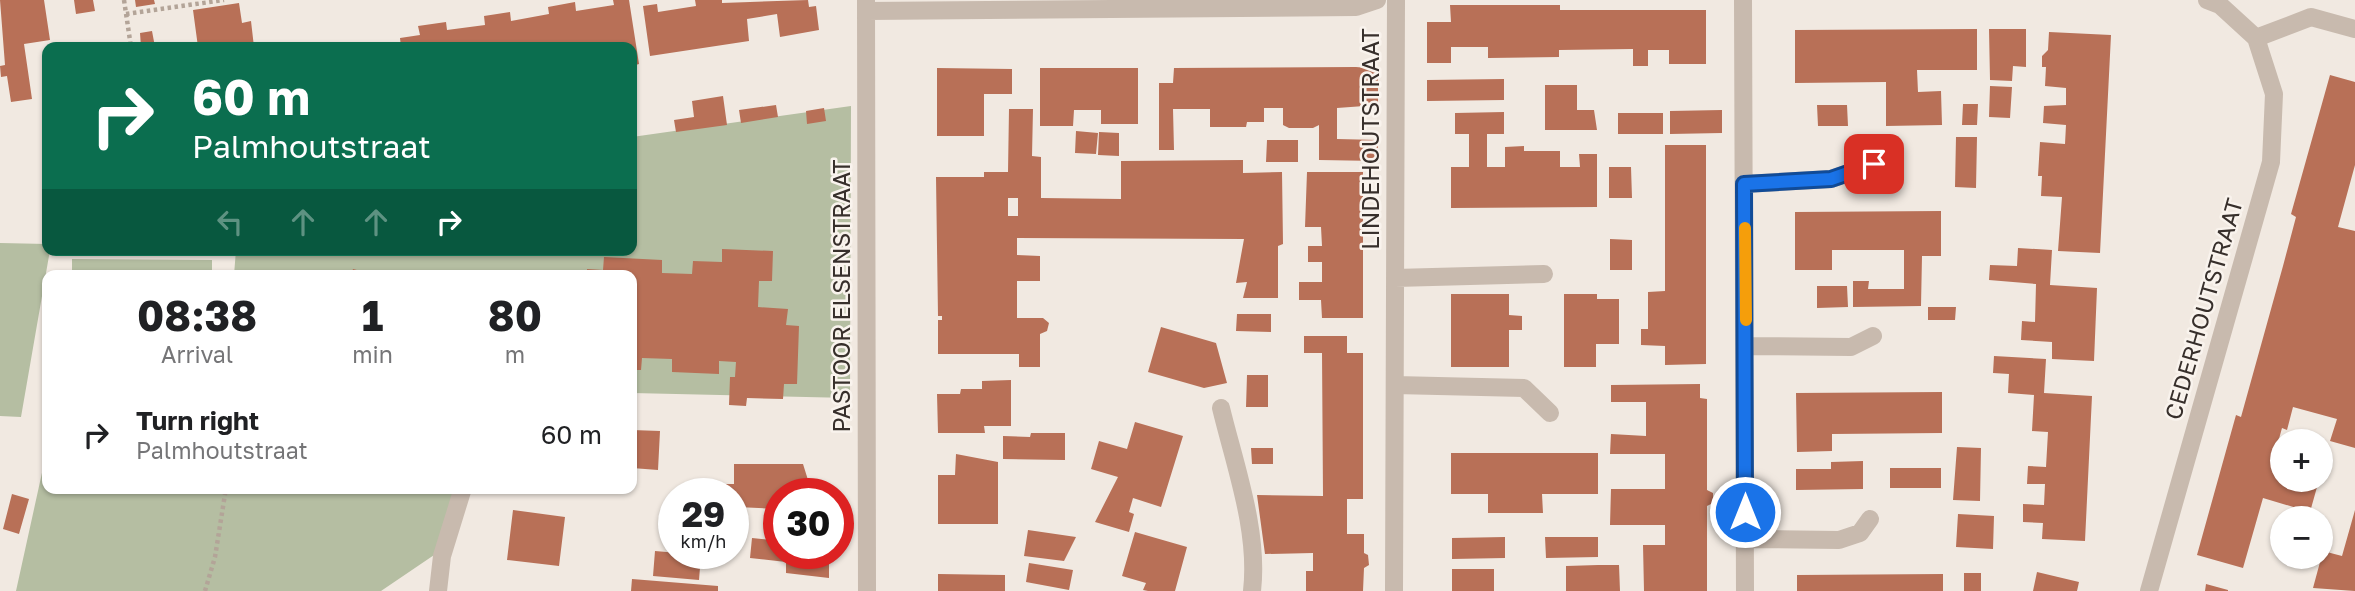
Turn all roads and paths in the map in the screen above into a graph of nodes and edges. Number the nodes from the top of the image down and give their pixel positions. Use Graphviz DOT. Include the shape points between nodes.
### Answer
graph roads {
  1 [pos="124,0"];
  2 [pos="224,0"];
  3 [pos="1377,0"];
  4 [pos="1395,0"];
  5 [pos="1743,0"];
  6 [pos="2207,0"];
  7 [pos="867,6"];
  8 [pos="2311,8"];
  9 [pos="125,14"];
  10 [pos="2355,29"];
  11 [pos="2256,38"];
  12 [pos="130,42"];
  13 [pos="1874,164"];
  14 [pos="1744,184"];
  15 [pos="1544,274"];
  16 [pos="1395,278"];
  17 [pos="1873,336"];
  18 [pos="1746,346"];
  19 [pos="1395,385"];
  20 [pos="1221,408"];
  21 [pos="1550,413"];
  22 [pos="225,494"];
  23 [pos="461,494"];
  24 [pos="1870,519"];
  25 [pos="1745,539"];
  26 [pos="205,591"];
  27 [pos="438,591"];
  28 [pos="867,591"];
  29 [pos="1252,591"];
  30 [pos="1394,591"];
  31 [pos="1745,591"];
  32 [pos="2149,591"];
  1 -- 9 [label="path"];
  2 -- 9 [label="path"];
  3 -- 7 [label="street" via="1356,7"];
  4 -- 16 [label="street, LINDEHOUTSTRAAT"];
  5 -- 14 [label="street"];
  6 -- 11 [label="street" via="2220,5"];
  7 -- 28 [label="street, PASTOOR ELSENSTRAAT"];
  8 -- 10 [label="street"];
  8 -- 11 [label="street"];
  9 -- 12 [label="path"];
  11 -- 32 [label="street, CEDERHOUTSTRAAT" via="2274,94 2271,162"];
  13 -- 14 [label="street" via="1831,179"];
  14 -- 18 [label="street"];
  15 -- 16 [label="street, LINDEHOUTSTRAAT"];
  16 -- 19 [label="street, LINDEHOUTSTRAAT"];
  17 -- 18 [label="street" via="1851,347"];
  18 -- 25 [label="street"];
  19 -- 21 [label="street" via="1524,388"];
  19 -- 30 [label="street, LINDEHOUTSTRAAT"];
  20 -- 29 [label="street" via="1248,523"];
  22 -- 26 [label="path"];
  23 -- 27 [label="street" via="442,556"];
  24 -- 25 [label="street" via="1860,533 1839,540"];
  25 -- 31 [label="street"];
}
